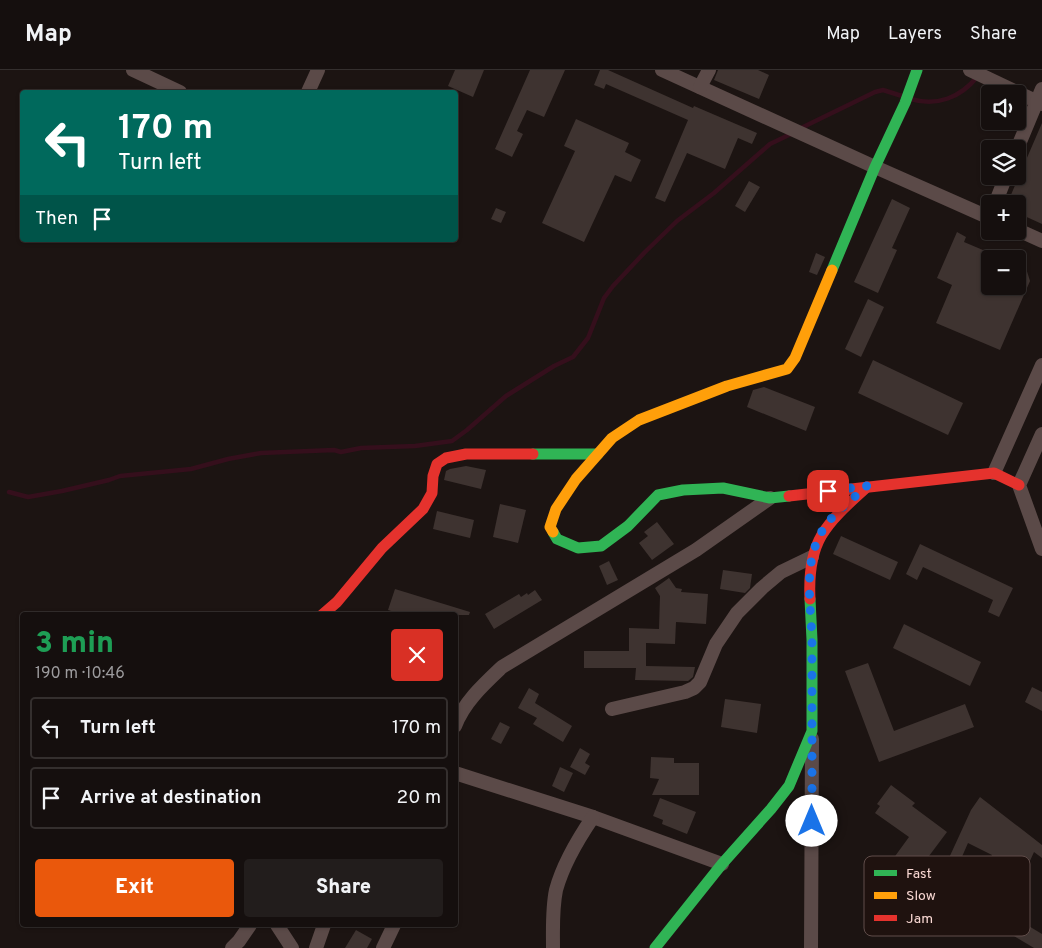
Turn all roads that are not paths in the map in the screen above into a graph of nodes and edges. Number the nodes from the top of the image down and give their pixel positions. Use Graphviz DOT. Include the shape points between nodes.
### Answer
graph roads {
  1 [pos="134,70"];
  2 [pos="318,70"];
  3 [pos="662,70"];
  4 [pos="709,70"];
  5 [pos="918,70"];
  6 [pos="976,73"];
  7 [pos="700,87"];
  8 [pos="176,90"];
  9 [pos="309,90"];
  10 [pos="1040,98"];
  11 [pos="1021,140"];
  12 [pos="874,167"];
  13 [pos="981,212"];
  14 [pos="1026,234"];
  15 [pos="1042,241"];
  16 [pos="1042,365"];
  17 [pos="1042,434"];
  18 [pos="598,454"];
  19 [pos="994,473"];
  20 [pos="1019,484"];
  21 [pos="867,486"];
  22 [pos="770,498"];
  23 [pos="1042,550"];
  24 [pos="812,557"];
  25 [pos="325,612"];
  26 [pos="612,710"];
  27 [pos="458,718"];
  28 [pos="812,731"];
  29 [pos="458,774"];
  30 [pos="593,818"];
  31 [pos="722,864"];
  32 [pos="249,927"];
  33 [pos="278,927"];
  34 [pos="323,927"];
  35 [pos="393,927"];
  36 [pos="232,948"];
  37 [pos="292,948"];
  38 [pos="316,948"];
  39 [pos="382,948"];
  40 [pos="553,948"];
  41 [pos="655,948"];
  42 [pos="811,948"];
  1 -- 8 [label="street"];
  2 -- 9 [label="street"];
  3 -- 7 [label="street"];
  4 -- 7 [label="street"];
  5 -- 12 [label="street"];
  6 -- 10 [label="street"];
  7 -- 12 [label="street"];
  10 -- 11 [label="street"];
  12 -- 13 [label="street"];
  12 -- 18 [label="street" via="788,369 727,386 639,420 612,438"];
  14 -- 15 [label="street"];
  16 -- 19 [label="street"];
  17 -- 20 [label="street"];
  18 -- 22 [label="street" via="556,509 550,527 557,539 578,548 600,546 628,526 658,495 723,488"];
  18 -- 25 [label="street" via="466,454 446,458 437,464 432,493 423,509 382,548"];
  19 -- 20 [label="street"];
  19 -- 21 [label="street"];
  20 -- 23 [label="street"];
  21 -- 22 [label="street"];
  21 -- 24 [label="street" via="822,532"];
  22 -- 27 [label="street" via="696,550 502,667 481,687"];
  24 -- 26 [label="street" via="781,572 737,613 716,644 700,682 694,688"];
  24 -- 28 [label="street" via="809,582"];
  28 -- 31 [label="street" via="789,786"];
  28 -- 42 [label="street"];
  29 -- 30 [label="street"];
  30 -- 31 [label="street"];
  30 -- 40 [label="street" via="580,837 556,890"];
  31 -- 41 [label="street"];
  32 -- 36 [label="street"];
  33 -- 37 [label="street"];
  34 -- 38 [label="street"];
  35 -- 39 [label="street"];
}
